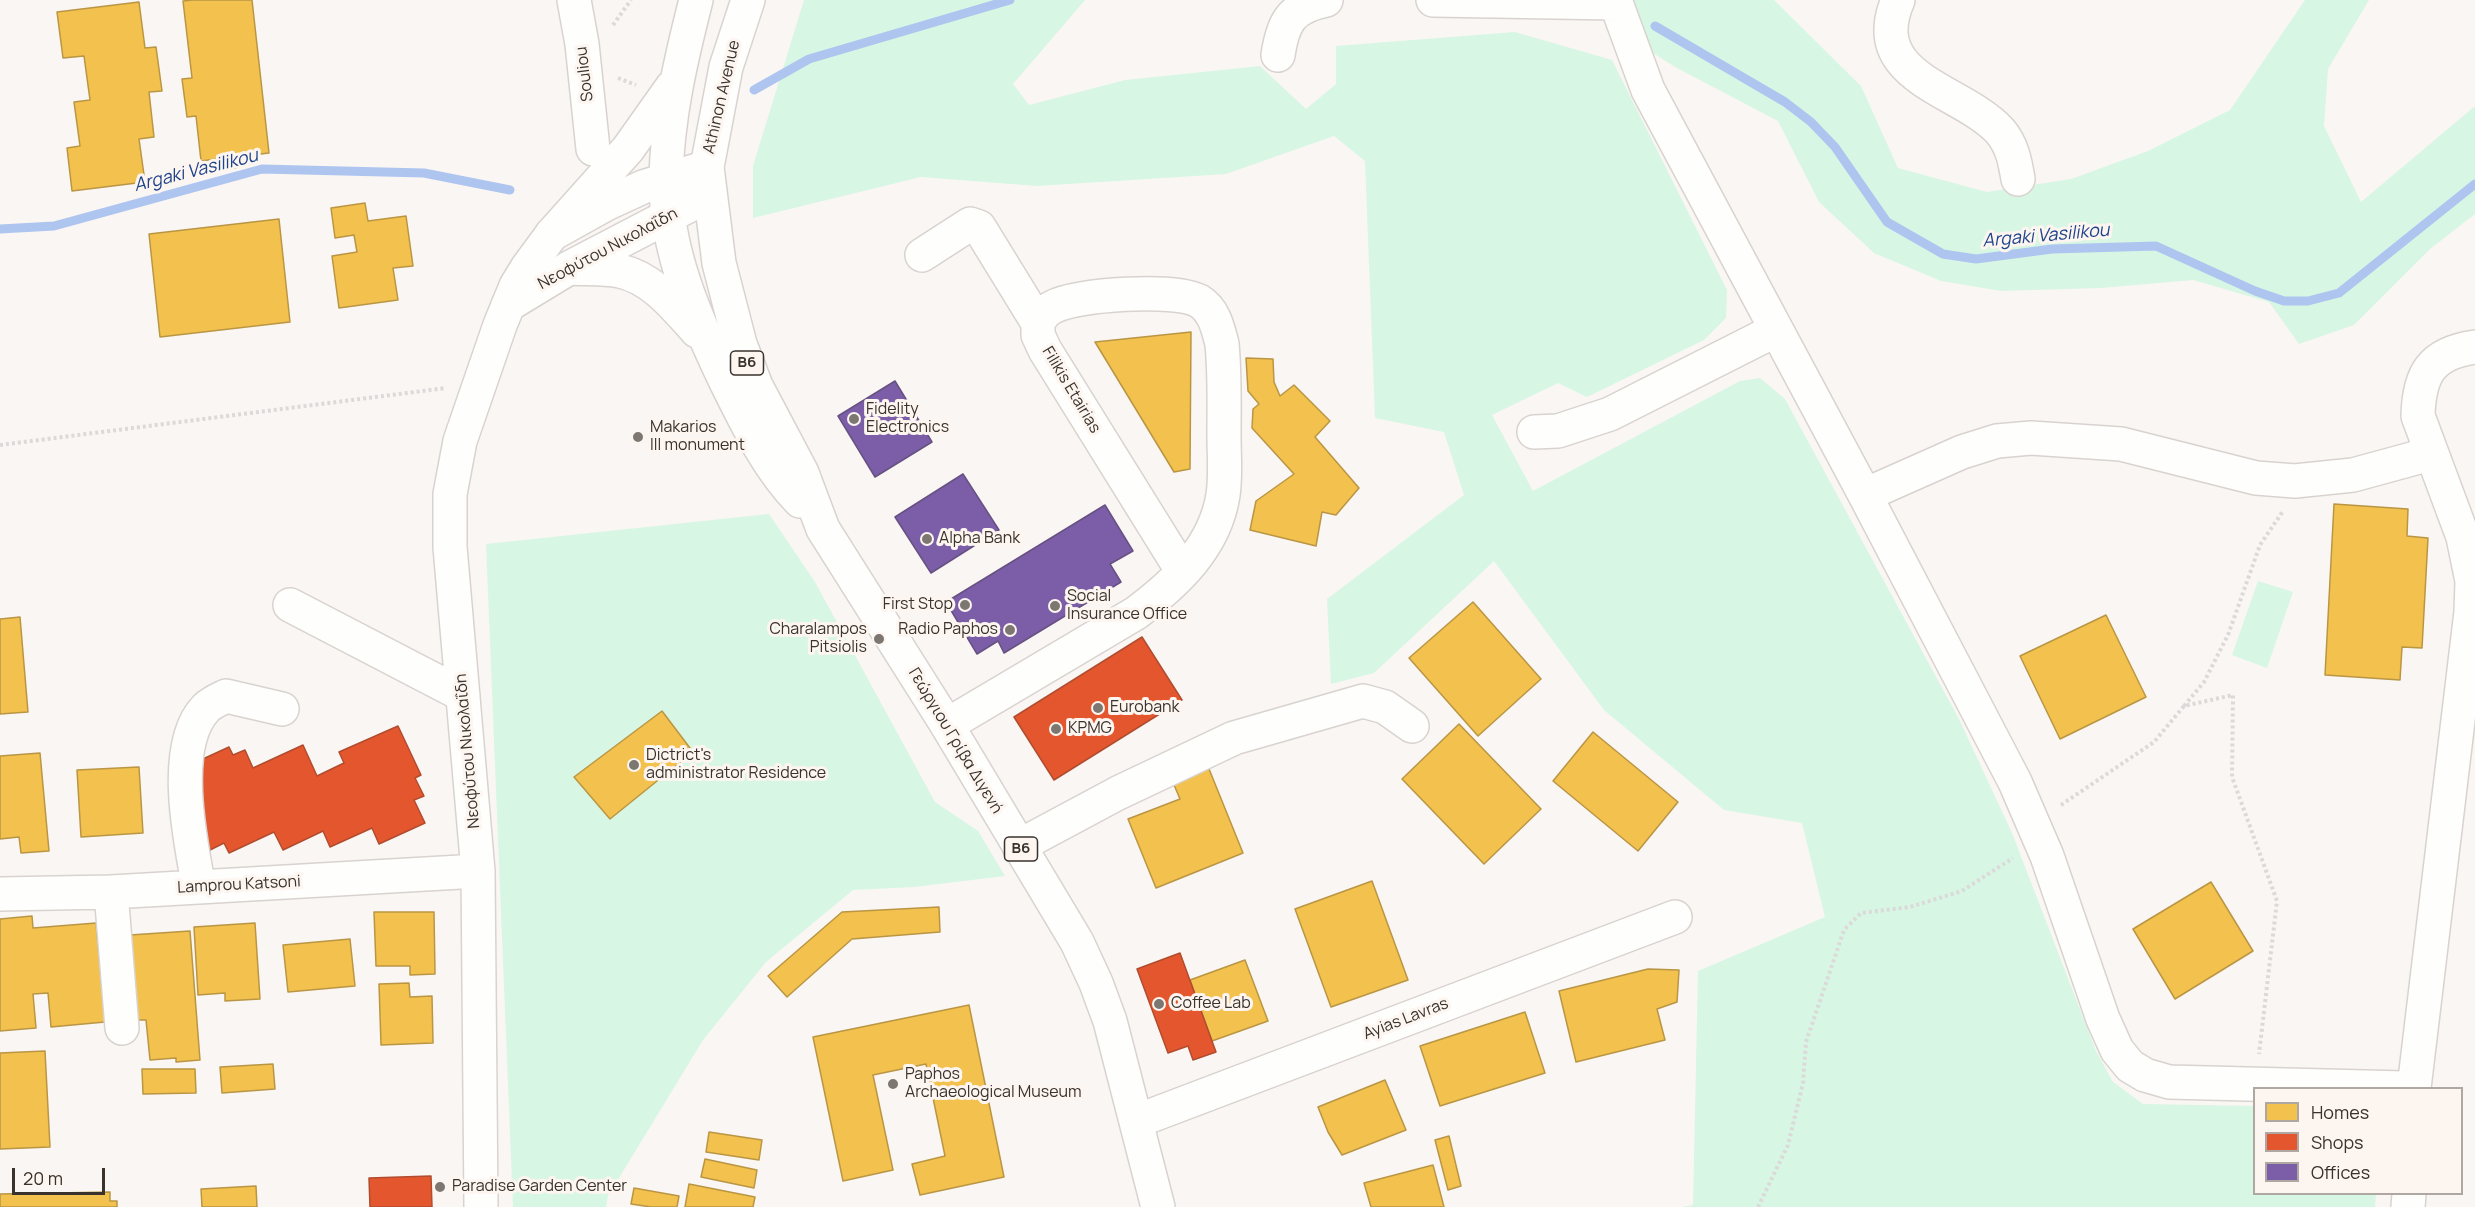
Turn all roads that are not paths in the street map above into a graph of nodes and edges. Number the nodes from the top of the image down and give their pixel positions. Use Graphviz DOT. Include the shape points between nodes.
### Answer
graph roads {
  1 [pos="574,0"];
  2 [pos="696,0"];
  3 [pos="748,0"];
  4 [pos="1326,0"];
  5 [pos="1433,0"];
  6 [pos="1898,0"];
  7 [pos="1615,1"];
  8 [pos="1278,55"];
  9 [pos="676,80"];
  10 [pos="593,149"];
  11 [pos="2018,178"];
  12 [pos="666,180"];
  13 [pos="708,181"];
  14 [pos="669,216"];
  15 [pos="552,234"];
  16 [pos="922,255"];
  17 [pos="569,268"];
  18 [pos="508,305"];
  19 [pos="1038,323"];
  20 [pos="1776,330"];
  21 [pos="708,344"];
  22 [pos="2475,347"];
  23 [pos="1534,432"];
  24 [pos="2430,454"];
  25 [pos="1865,495"];
  26 [pos="818,519"];
  27 [pos="1183,572"];
  28 [pos="290,605"];
  29 [pos="463,695"];
  30 [pos="282,709"];
  31 [pos="946,725"];
  32 [pos="1412,726"];
  33 [pos="1019,846"];
  34 [pos="478,871"];
  35 [pos="200,887"];
  36 [pos="111,892"];
  37 [pos="0,894"];
  38 [pos="1675,917"];
  39 [pos="123,1028"];
  40 [pos="2330,1087"];
  41 [pos="2414,1087"];
  42 [pos="1137,1121"];
  43 [pos="481,1207"];
  44 [pos="1158,1207"];
  1 -- 10 [label="street, Souliou"];
  2 -- 9 [label="street, B6"];
  3 -- 13 [label="street, Athinon Avenue / B6" via="726,67"];
  4 -- 8 [label="street" via="1290,16"];
  5 -- 7 [label="street"];
  6 -- 11 [label="street" via="1892,42 1899,59 1914,75 1980,115 2000,132 2011,148"];
  7 -- 20 [label="street" via="1648,90"];
  9 -- 12 [label="street, B6"];
  9 -- 15 [label="street" via="628,148"];
  12 -- 13 [label="street, Νεοφύτου Νικολαΐδη"];
  12 -- 14 [label="street, B6"];
  12 -- 15 [label="street, Νεοφύτου Νικολαΐδη" via="625,195"];
  13 -- 14 [label="street, Νεοφύτου Νικολαΐδη"];
  13 -- 26 [label="street, Γεώργιου Γρίβα Διγενή / B6" via="718,263 740,344 756,386 802,473"];
  14 -- 17 [label="street, Νεοφύτου Νικολαΐδη"];
  14 -- 21 [label="street, Γεώργιου Γρίβα Διγενή / B6" via="681,273"];
  15 -- 18 [label="street, Νεοφύτου Νικολαΐδη"];
  16 -- 19 [label="street, Filikis Etairias" via="970,224 979,227"];
  17 -- 18 [label="street, Νεοφύτου Νικολαΐδη"];
  17 -- 21 [label="street" via="609,269 636,277 674,306"];
  18 -- 29 [label="street, Νεοφύτου Νικολαΐδη" via="460,441 450,494 450,547"];
  19 -- 27 [label="street, Filikis Etairias" via="1038,335 1045,350"];
  19 -- 27 [label="street" via="1051,308 1064,302 1161,293 1200,302 1218,325 1222,344 1223,494 1215,525 1203,549"];
  20 -- 23 [label="street" via="1610,414 1558,431"];
  20 -- 25 [label="street"];
  21 -- 26 [label="street, Γεώργιου Γρίβα Διγενή / B6" via="751,434 783,483"];
  22 -- 24 [label="street" via="2440,357 2423,380 2418,416"];
  24 -- 25 [label="street" via="2353,475 2295,481 2256,478 2121,444 2031,438 1997,441 1962,452"];
  24 -- 41 [label="street" via="2463,537 2472,581"];
  25 -- 40 [label="street" via="2038,831 2117,1050 2130,1066 2169,1082"];
  26 -- 31 [label="street, Γεώργιου Γρίβα Διγενή / B6"];
  27 -- 31 [label="street" via="1136,613"];
  28 -- 29 [label="street"];
  29 -- 34 [label="street, Νεοφύτου Νικολαΐδη"];
  30 -- 35 [label="street" via="226,696 207,707 192,730 186,764 188,830"];
  31 -- 33 [label="street, Γεώργιου Γρίβα Διγενή / B6"];
  32 -- 33 [label="street" via="1384,707 1363,701 1234,738"];
  33 -- 42 [label="street, Γεώργιου Γρίβα Διγενή / B6" via="1077,942 1096,983"];
  34 -- 35 [label="street, Lamprou Katsoni"];
  34 -- 43 [label="street, Νεοφύτου Νικολαΐδη"];
  35 -- 36 [label="street, Lamprou Katsoni"];
  36 -- 37 [label="street, Lamprou Katsoni"];
  36 -- 39 [label="street"];
  38 -- 42 [label="street, Ayias Lavras"];
  42 -- 44 [label="street, Γεώργιου Γρίβα Διγενή / B6"];
}
